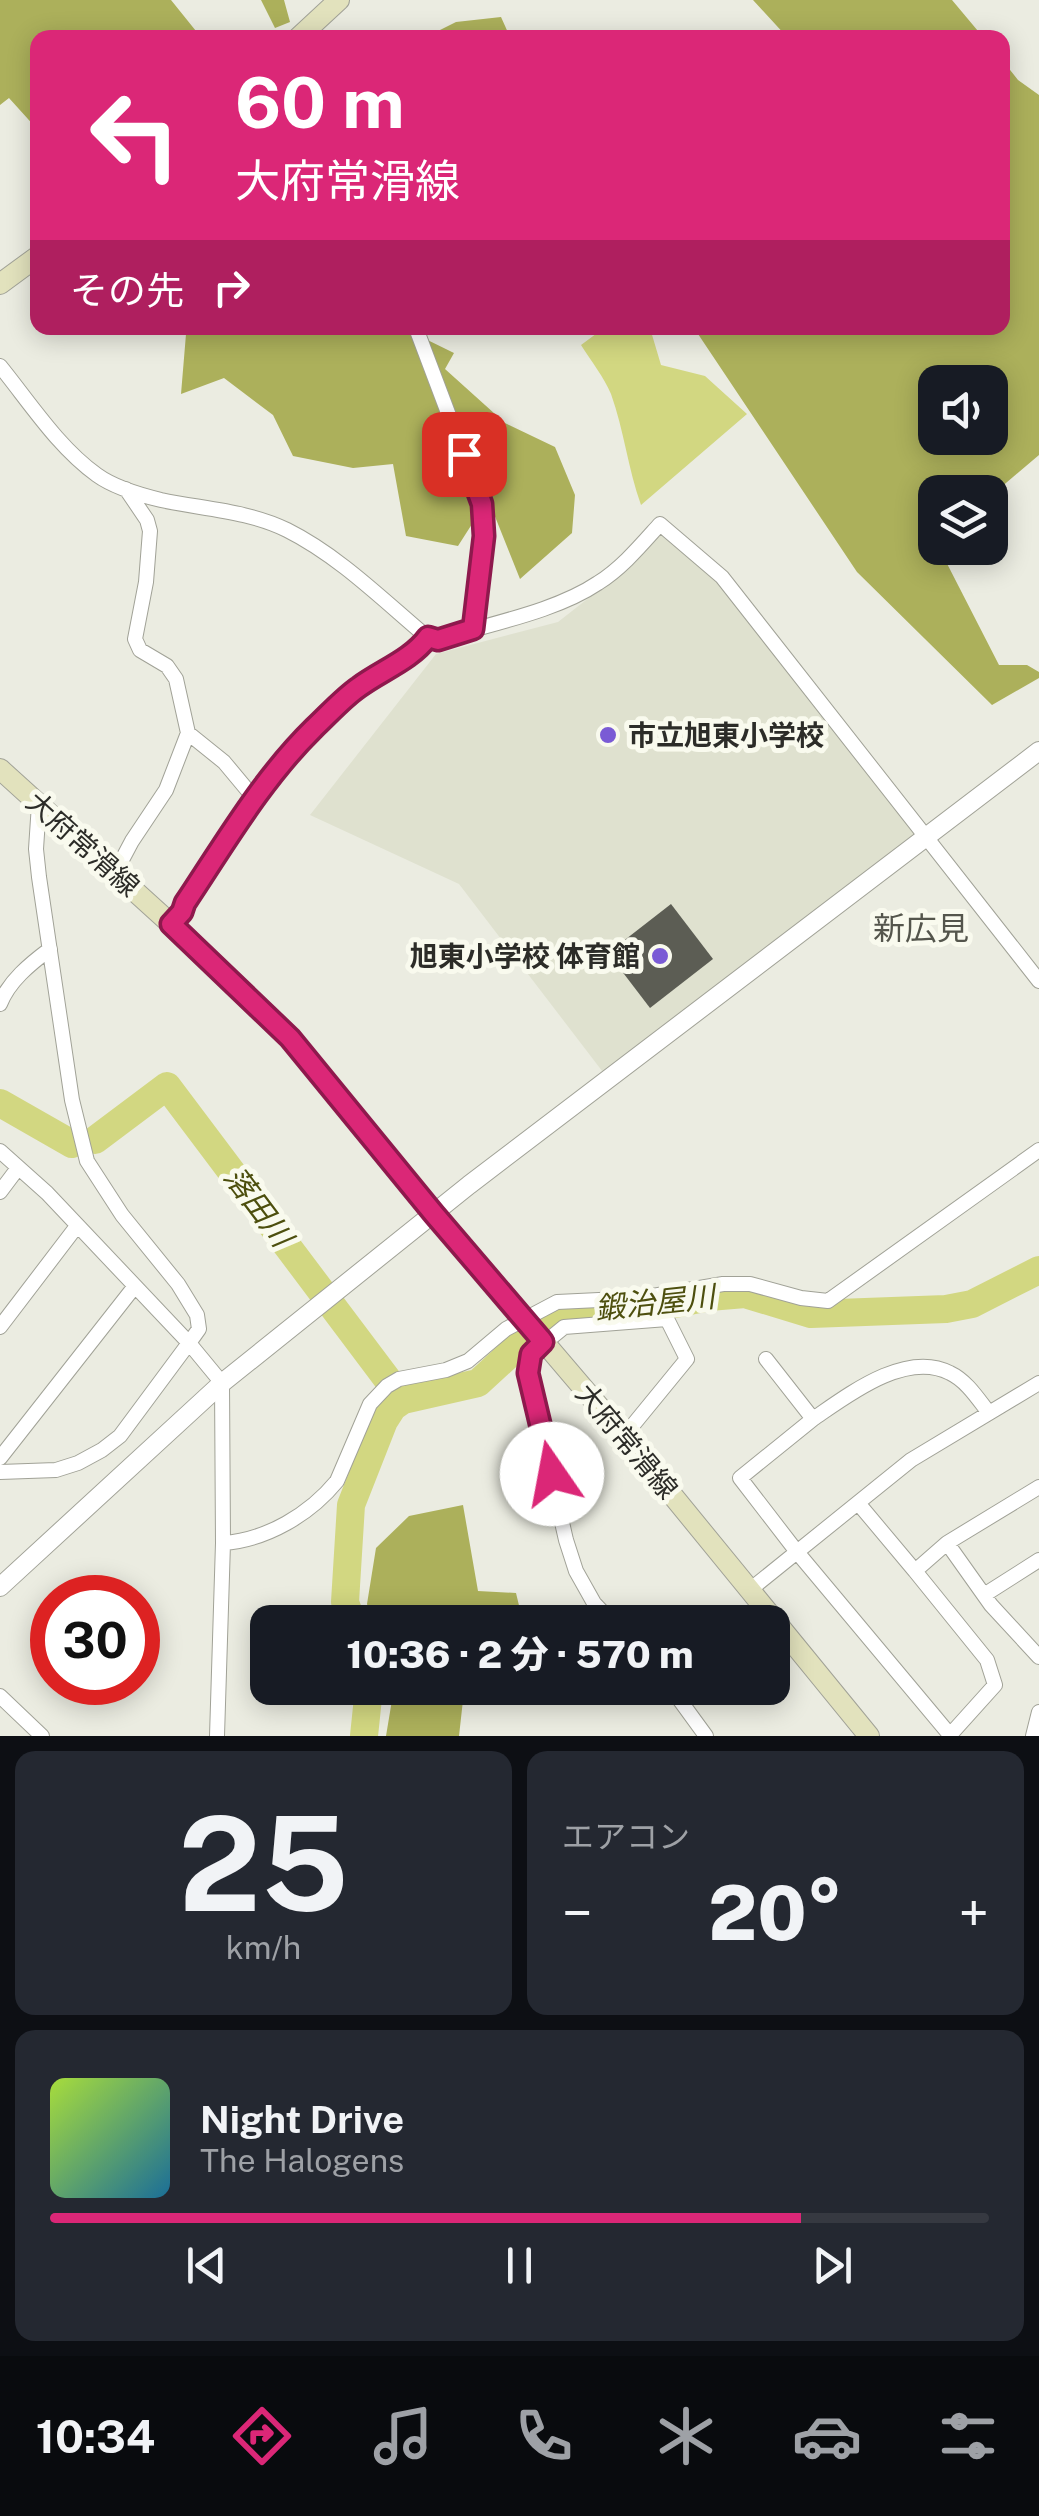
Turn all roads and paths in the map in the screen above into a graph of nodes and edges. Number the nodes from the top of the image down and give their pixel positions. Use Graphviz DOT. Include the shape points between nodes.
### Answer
graph roads {
  1 [pos="339,0"];
  2 [pos="307,30"];
  3 [pos="30,262"];
  4 [pos="0,284"];
  5 [pos="418,335"];
  6 [pos="0,366"];
  7 [pos="126,489"];
  8 [pos="473,629"];
  9 [pos="428,637"];
  10 [pos="188,733"];
  11 [pos="1039,751"];
  12 [pos="0,769"];
  13 [pos="254,798"];
  14 [pos="39,804"];
  15 [pos="928,838"];
  16 [pos="115,873"];
  17 [pos="171,924"];
  18 [pos="50,949"];
  19 [pos="1039,982"];
  20 [pos="0,1004"];
  21 [pos="1039,1150"];
  22 [pos="0,1151"];
  23 [pos="18,1168"];
  24 [pos="0,1192"];
  25 [pos="434,1214"];
  26 [pos="77,1226"];
  27 [pos="135,1286"];
  28 [pos="0,1327"];
  29 [pos="534,1332"];
  30 [pos="190,1343"];
  31 [pos="766,1358"];
  32 [pos="222,1383"];
  33 [pos="1039,1383"];
  34 [pos="989,1413"];
  35 [pos="813,1419"];
  36 [pos="624,1436"];
  37 [pos="0,1458"];
  38 [pos="0,1472"];
  39 [pos="1039,1487"];
  40 [pos="858,1503"];
  41 [pos="224,1543"];
  42 [pos="947,1543"];
  43 [pos="797,1552"];
  44 [pos="1039,1560"];
  45 [pos="914,1571"];
  46 [pos="0,1587"];
  47 [pos="751,1589"];
  48 [pos="984,1595"];
  49 [pos="596,1605"];
  50 [pos="1039,1656"];
  51 [pos="0,1696"];
  52 [pos="684,1705"];
  53 [pos="1039,1712"];
  54 [pos="42,1736"];
  55 [pos="217,1736"];
  56 [pos="706,1736"];
  57 [pos="869,1736"];
  58 [pos="1033,1736"];
  1 -- 2 [label="main road"];
  3 -- 4 [label="main road"];
  5 -- 8 [label="street" via="482,504"];
  6 -- 7 [label="street" via="72,454"];
  7 -- 9 [label="street" via="284,528 320,548"];
  7 -- 10 [label="street" via="150,531 135,639 176,679"];
  8 -- 9 [label="street"];
  8 -- 15 [label="street" via="570,600 601,582 660,524 722,576"];
  9 -- 13 [label="street" via="357,688 292,750"];
  10 -- 13 [label="street"];
  10 -- 16 [label="street" via="166,790"];
  11 -- 15 [label="street"];
  12 -- 14 [label="main road, 大府常滑線"];
  13 -- 17 [label="street"];
  14 -- 16 [label="main road, 大府常滑線"];
  14 -- 18 [label="street" via="36,849"];
  15 -- 19 [label="street"];
  15 -- 25 [label="street"];
  16 -- 17 [label="main road, 大府常滑線"];
  17 -- 25 [label="main road, 大府常滑線" via="290,1038"];
  18 -- 20 [label="street"];
  18 -- 30 [label="street" via="87,1161 197,1315 199,1328"];
  21 -- 29 [label="street" via="828,1301 723,1284 641,1298 557,1302"];
  22 -- 23 [label="street"];
  23 -- 24 [label="street"];
  23 -- 26 [label="street"];
  25 -- 29 [label="main road, 大府常滑線"];
  25 -- 32 [label="street"];
  26 -- 27 [label="street"];
  26 -- 28 [label="street"];
  27 -- 30 [label="street"];
  27 -- 37 [label="street"];
  29 -- 36 [label="main road, 大府常滑線"];
  29 -- 36 [label="street" via="667,1319 687,1359"];
  29 -- 41 [label="street" via="506,1329 468,1361 386,1386 370,1404 330,1489 268,1532"];
  29 -- 49 [label="street" via="528,1373 566,1540"];
  30 -- 32 [label="street"];
  30 -- 38 [label="street" via="120,1436 102,1450 56,1470"];
  31 -- 35 [label="street"];
  32 -- 41 [label="street"];
  32 -- 46 [label="street"];
  33 -- 34 [label="street"];
  34 -- 35 [label="street" via="948,1372 909,1368 852,1392"];
  34 -- 40 [label="street" via="911,1460"];
  35 -- 43 [label="street" via="740,1478"];
  36 -- 47 [label="main road, 大府常滑線"];
  39 -- 42 [label="street"];
  40 -- 43 [label="street"];
  40 -- 45 [label="street"];
  41 -- 55 [label="street"];
  42 -- 45 [label="street"];
  42 -- 48 [label="street"];
  43 -- 45 [label="street" via="950,1735 995,1685 988,1660"];
  43 -- 47 [label="street"];
  44 -- 48 [label="street"];
  47 -- 57 [label="main road, 大府常滑線"];
  48 -- 50 [label="street"];
  51 -- 54 [label="street"];
  52 -- 56 [label="street"];
  53 -- 58 [label="street"];
}
